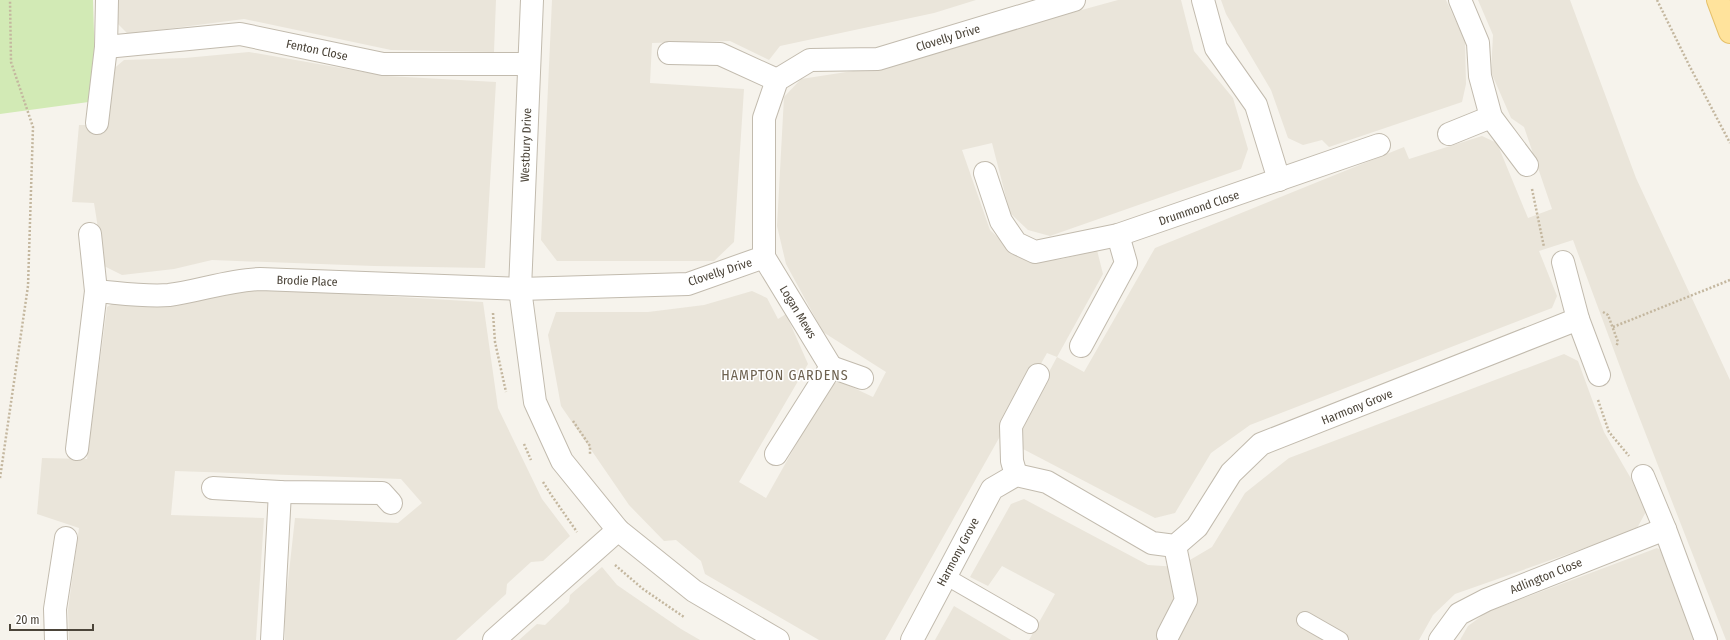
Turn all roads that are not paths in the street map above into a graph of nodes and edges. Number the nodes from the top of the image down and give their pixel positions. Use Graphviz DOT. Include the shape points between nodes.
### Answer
graph roads {
  1 [pos="107,0"];
  2 [pos="532,0"];
  3 [pos="1074,0"];
  4 [pos="1204,0"];
  5 [pos="1460,0"];
  6 [pos="1718,0"];
  7 [pos="1730,32"];
  8 [pos="106,47"];
  9 [pos="670,53"];
  10 [pos="529,64"];
  11 [pos="777,80"];
  12 [pos="1491,117"];
  13 [pos="97,123"];
  14 [pos="1449,134"];
  15 [pos="1379,145"];
  16 [pos="1527,166"];
  17 [pos="984,173"];
  18 [pos="1279,180"];
  19 [pos="90,234"];
  20 [pos="1118,236"];
  21 [pos="764,257"];
  22 [pos="1562,262"];
  23 [pos="520,289"];
  24 [pos="96,291"];
  25 [pos="1578,319"];
  26 [pos="1081,346"];
  27 [pos="831,367"];
  28 [pos="1038,375"];
  29 [pos="1599,375"];
  30 [pos="862,378"];
  31 [pos="77,449"];
  32 [pos="776,454"];
  33 [pos="1016,475"];
  34 [pos="1643,476"];
  35 [pos="213,488"];
  36 [pos="280,492"];
  37 [pos="392,503"];
  38 [pos="1665,529"];
  39 [pos="618,530"];
  40 [pos="66,538"];
  41 [pos="1174,546"];
  42 [pos="945,576"];
  43 [pos="1305,620"];
  44 [pos="1030,625"];
  45 [pos="1168,635"];
  46 [pos="56,640"];
  47 [pos="272,640"];
  48 [pos="494,640"];
  49 [pos="778,640"];
  50 [pos="912,640"];
  51 [pos="1340,640"];
  52 [pos="1440,640"];
  53 [pos="1706,640"];
  1 -- 8 [label="street"];
  2 -- 10 [label="street, Westbury Drive"];
  3 -- 11 [label="street, Clovelly Drive" via="878,59 810,60"];
  4 -- 18 [label="street" via="1216,48 1256,105"];
  5 -- 12 [label="street" via="1478,43 1480,76"];
  6 -- 7 [label="main road"];
  8 -- 10 [label="street, Fenton Close" via="240,34 383,64"];
  8 -- 13 [label="street"];
  9 -- 11 [label="street" via="720,54"];
  10 -- 23 [label="street, Westbury Drive"];
  11 -- 21 [label="street, Clovelly Drive" via="764,118"];
  12 -- 14 [label="street"];
  12 -- 16 [label="street"];
  15 -- 18 [label="street, Drummond Close"];
  17 -- 20 [label="street, Drummond Close" via="1001,221 1016,243 1035,252"];
  18 -- 20 [label="street, Drummond Close"];
  19 -- 24 [label="street"];
  20 -- 26 [label="street" via="1126,263"];
  21 -- 23 [label="street, Clovelly Drive" via="688,284"];
  21 -- 27 [label="street, Logan Mews"];
  22 -- 25 [label="street"];
  23 -- 24 [label="street, Brodie Place" via="260,279 241,280 168,295"];
  23 -- 39 [label="street, Westbury Drive" via="535,402 562,461"];
  24 -- 31 [label="street"];
  25 -- 29 [label="street"];
  25 -- 41 [label="street, Harmony Grove" via="1261,444 1231,473 1197,527"];
  27 -- 30 [label="street"];
  27 -- 32 [label="street"];
  28 -- 33 [label="street" via="1011,426 1012,461"];
  33 -- 41 [label="street" via="1047,482 1152,542"];
  33 -- 42 [label="street, Harmony Grove" via="992,489"];
  34 -- 38 [label="street"];
  35 -- 36 [label="street"];
  36 -- 37 [label="street" via="382,493"];
  36 -- 47 [label="street"];
  38 -- 52 [label="street, Adlington Close" via="1486,600 1459,614"];
  38 -- 53 [label="street"];
  39 -- 48 [label="street"];
  39 -- 49 [label="street, Westbury Drive" via="694,592"];
  40 -- 46 [label="street" via="55,609"];
  41 -- 45 [label="street" via="1186,600"];
  42 -- 44 [label="lane"];
  42 -- 50 [label="street, Harmony Grove"];
  43 -- 51 [label="lane"];
}
